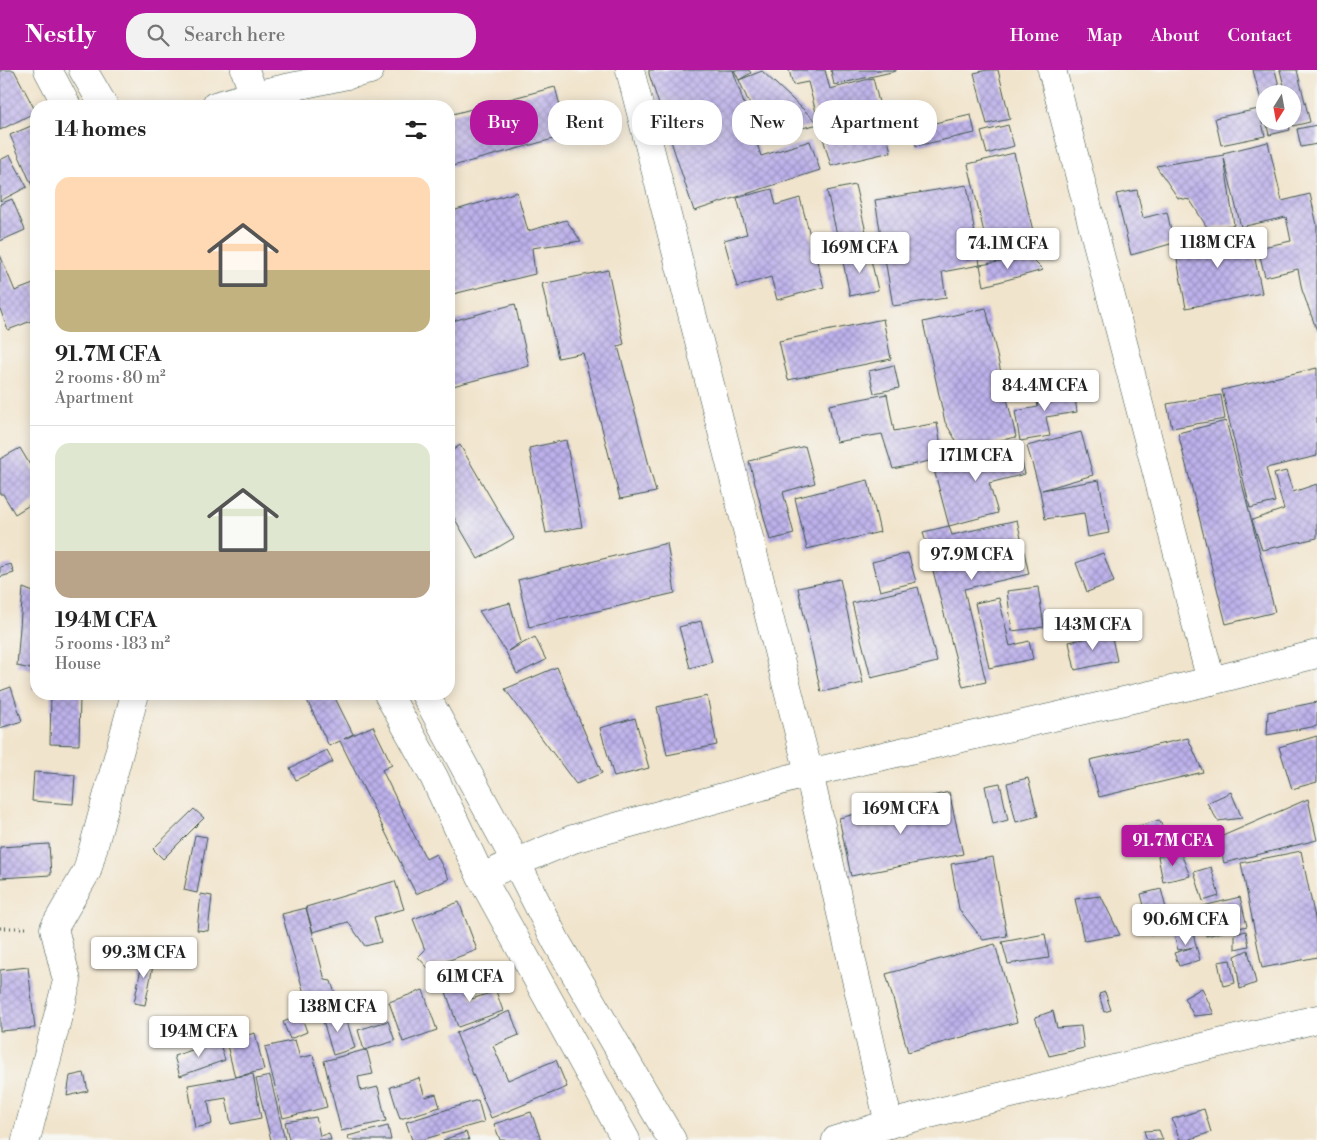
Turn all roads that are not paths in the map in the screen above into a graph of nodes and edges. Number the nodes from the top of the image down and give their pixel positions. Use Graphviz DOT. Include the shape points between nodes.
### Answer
graph roads {
  1 [pos="48,70"];
  2 [pos="83,70"];
  3 [pos="245,70"];
  4 [pos="370,70"];
  5 [pos="630,70"];
  6 [pos="1052,70"];
  7 [pos="254,95"];
  8 [pos="64,100"];
  9 [pos="100,100"];
  10 [pos="236,100"];
  11 [pos="1317,654"];
  12 [pos="1211,681"];
  13 [pos="133,700"];
  14 [pos="391,700"];
  15 [pos="428,700"];
  16 [pos="809,773"];
  17 [pos="516,862"];
  18 [pos="481,877"];
  19 [pos="1317,1019"];
  20 [pos="889,1124"];
  21 [pos="26,1140"];
  22 [pos="626,1140"];
  23 [pos="672,1140"];
  24 [pos="836,1140"];
  1 -- 8 [label="street"];
  2 -- 9 [label="street"];
  3 -- 7 [label="street"];
  4 -- 7 [label="street"];
  5 -- 16 [label="street"];
  6 -- 12 [label="street"];
  7 -- 10 [label="street"];
  11 -- 12 [label="street"];
  12 -- 16 [label="street"];
  13 -- 21 [label="street" via="87,871 54,928 67,981"];
  14 -- 18 [label="street" via="434,777"];
  15 -- 17 [label="street"];
  16 -- 17 [label="street" via="573,839"];
  16 -- 20 [label="street"];
  17 -- 18 [label="street"];
  17 -- 23 [label="street" via="556,941"];
  18 -- 22 [label="street"];
  19 -- 20 [label="street"];
  20 -- 24 [label="street"];
}
